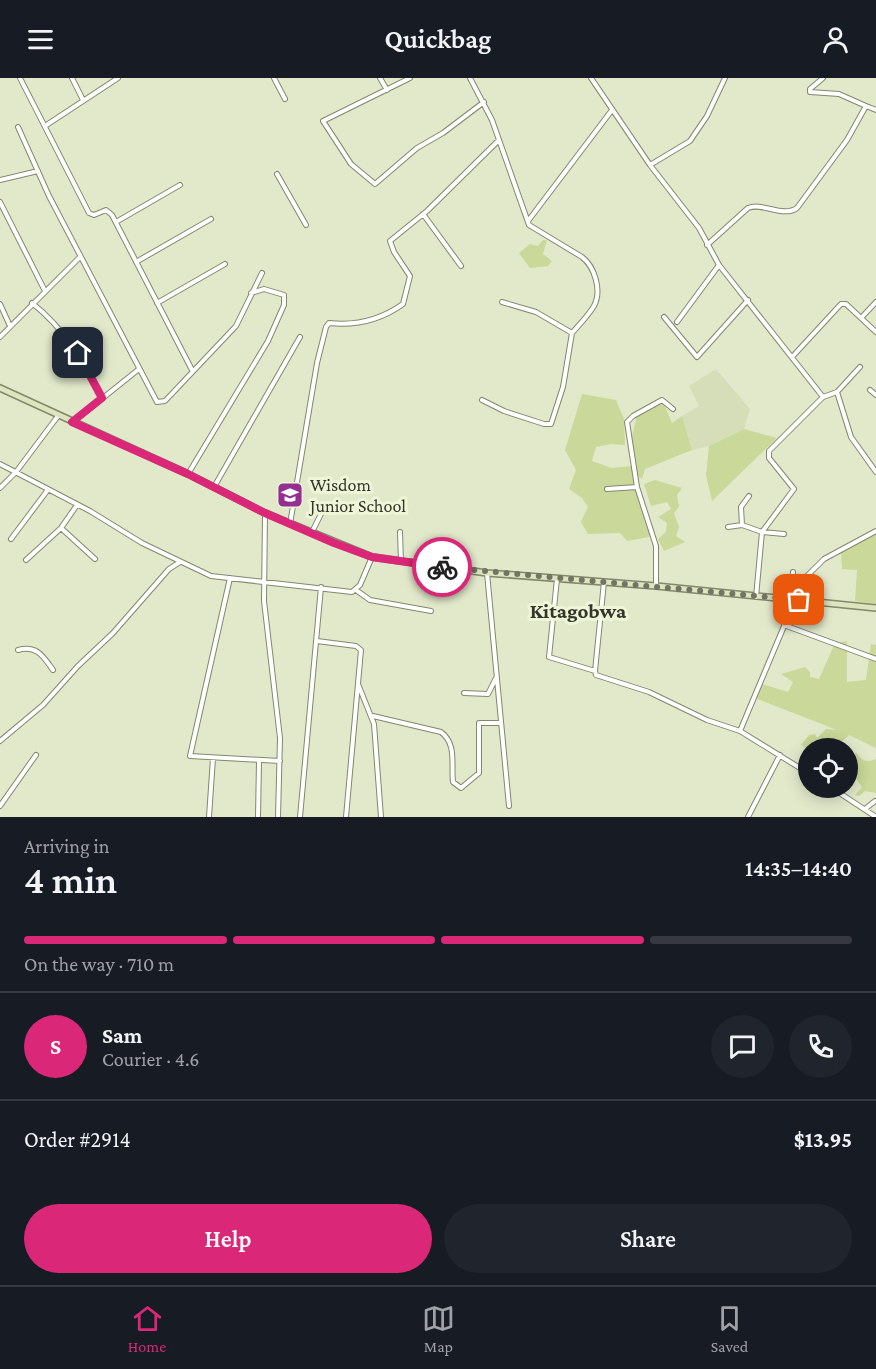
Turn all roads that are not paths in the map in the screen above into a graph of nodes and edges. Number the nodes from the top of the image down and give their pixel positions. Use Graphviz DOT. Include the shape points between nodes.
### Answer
graph roads {
  1 [pos="20,78"];
  2 [pos="72,78"];
  3 [pos="118,78"];
  4 [pos="274,78"];
  5 [pos="380,78"];
  6 [pos="410,78"];
  7 [pos="470,78"];
  8 [pos="591,78"];
  9 [pos="725,78"];
  10 [pos="823,78"];
  11 [pos="387,90"];
  12 [pos="285,99"];
  13 [pos="83,100"];
  14 [pos="484,102"];
  15 [pos="866,106"];
  16 [pos="612,110"];
  17 [pos="876,110"];
  18 [pos="45,126"];
  19 [pos="18,127"];
  20 [pos="499,140"];
  21 [pos="650,165"];
  22 [pos="38,171"];
  23 [pos="277,174"];
  24 [pos="0,180"];
  25 [pos="180,184"];
  26 [pos="0,202"];
  27 [pos="423,214"];
  28 [pos="212,219"];
  29 [pos="528,221"];
  30 [pos="116,222"];
  31 [pos="306,225"];
  32 [pos="707,245"];
  33 [pos="80,257"];
  34 [pos="136,262"];
  35 [pos="225,264"];
  36 [pos="719,265"];
  37 [pos="461,266"];
  38 [pos="262,273"];
  39 [pos="45,291"];
  40 [pos="251,293"];
  41 [pos="748,300"];
  42 [pos="502,302"];
  43 [pos="876,302"];
  44 [pos="32,303"];
  45 [pos="157,303"];
  46 [pos="0,304"];
  47 [pos="664,317"];
  48 [pos="861,318"];
  49 [pos="677,322"];
  50 [pos="10,326"];
  51 [pos="876,332"];
  52 [pos="572,333"];
  53 [pos="0,337"];
  54 [pos="300,337"];
  55 [pos="793,356"];
  56 [pos="860,367"];
  57 [pos="139,369"];
  58 [pos="192,370"];
  59 [pos="0,388"];
  60 [pos="870,390"];
  61 [pos="837,392"];
  62 [pos="876,395"];
  63 [pos="824,397"];
  64 [pos="102,398"];
  65 [pos="482,400"];
  66 [pos="673,409"];
  67 [pos="58,416"];
  68 [pos="72,422"];
  69 [pos="0,464"];
  70 [pos="16,472"];
  71 [pos="876,472"];
  72 [pos="188,474"];
  73 [pos="637,487"];
  74 [pos="0,488"];
  75 [pos="213,488"];
  76 [pos="607,489"];
  77 [pos="47,491"];
  78 [pos="749,496"];
  79 [pos="77,505"];
  80 [pos="322,510"];
  81 [pos="265,513"];
  82 [pos="290,524"];
  83 [pos="742,525"];
  84 [pos="728,527"];
  85 [pos="61,528"];
  86 [pos="876,531"];
  87 [pos="312,532"];
  88 [pos="400,532"];
  89 [pos="762,532"];
  90 [pos="784,534"];
  91 [pos="11,539"];
  92 [pos="447,541"];
  93 [pos="167,554"];
  94 [pos="372,557"];
  95 [pos="96,559"];
  96 [pos="26,560"];
  97 [pos="180,562"];
  98 [pos="401,562"];
  99 [pos="446,567"];
  100 [pos="170,569"];
  101 [pos="793,572"];
  102 [pos="487,573"];
  103 [pos="806,577"];
  104 [pos="230,578"];
  105 [pos="556,579"];
  106 [pos="604,582"];
  107 [pos="265,583"];
  108 [pos="656,586"];
  109 [pos="321,587"];
  110 [pos="356,590"];
  111 [pos="756,597"];
  112 [pos="793,599"];
  113 [pos="876,608"];
  114 [pos="430,611"];
  115 [pos="784,625"];
  116 [pos="317,641"];
  117 [pos="18,650"];
  118 [pos="876,658"];
  119 [pos="53,670"];
  120 [pos="596,671"];
  121 [pos="497,678"];
  122 [pos="358,683"];
  123 [pos="464,693"];
  124 [pos="373,716"];
  125 [pos="500,723"];
  126 [pos="740,731"];
  127 [pos="0,741"];
  128 [pos="36,755"];
  129 [pos="780,755"];
  130 [pos="213,758"];
  131 [pos="259,761"];
  132 [pos="280,761"];
  133 [pos="798,767"];
  134 [pos="848,798"];
  135 [pos="876,802"];
  136 [pos="0,806"];
  137 [pos="509,806"];
  138 [pos="865,809"];
  139 [pos="876,816"];
  140 [pos="209,817"];
  141 [pos="258,817"];
  142 [pos="278,817"];
  143 [pos="300,817"];
  144 [pos="346,817"];
  145 [pos="381,817"];
  146 [pos="748,817"];
  1 -- 18 [label="street"];
  2 -- 13 [label="street"];
  3 -- 13 [label="street"];
  4 -- 12 [label="street"];
  5 -- 11 [label="street"];
  6 -- 11 [label="street"];
  7 -- 14 [label="street"];
  8 -- 16 [label="street"];
  9 -- 21 [label="street" via="690,141"];
  10 -- 15 [label="street" via="810,92 839,94"];
  11 -- 14 [label="street" via="323,122 351,164 375,184 417,148"];
  13 -- 18 [label="street"];
  14 -- 20 [label="street"];
  15 -- 17 [label="street"];
  15 -- 32 [label="street" via="847,140 797,208 788,212 754,206"];
  16 -- 21 [label="street"];
  16 -- 29 [label="street"];
  18 -- 30 [label="street" via="89,213 106,210"];
  19 -- 22 [label="street"];
  20 -- 27 [label="street"];
  20 -- 29 [label="street"];
  21 -- 32 [label="street" via="699,228"];
  22 -- 24 [label="street"];
  22 -- 33 [label="street"];
  23 -- 31 [label="street"];
  25 -- 30 [label="street"];
  26 -- 39 [label="street"];
  27 -- 37 [label="street"];
  27 -- 82 [label="street" via="390,241 410,276 404,303 377,318 329,323 326,327"];
  28 -- 34 [label="street"];
  29 -- 52 [label="street" via="593,268 595,304"];
  30 -- 34 [label="street"];
  32 -- 36 [label="street"];
  33 -- 39 [label="street"];
  33 -- 57 [label="street"];
  34 -- 45 [label="street"];
  35 -- 45 [label="street"];
  36 -- 41 [label="street"];
  36 -- 49 [label="street"];
  38 -- 40 [label="street"];
  39 -- 44 [label="street"];
  40 -- 58 [label="street" via="236,326"];
  40 -- 72 [label="street" via="264,289 284,295 284,305 268,342"];
  41 -- 47 [label="street" via="697,357"];
  41 -- 55 [label="street"];
  42 -- 52 [label="street" via="533,310"];
  43 -- 48 [label="street"];
  44 -- 50 [label="street"];
  44 -- 64 [label="street" via="53,319 68,339"];
  45 -- 58 [label="street"];
  46 -- 50 [label="street"];
  48 -- 51 [label="street"];
  48 -- 55 [label="street" via="841,304"];
  50 -- 53 [label="street"];
  52 -- 65 [label="street" via="563,387 551,424 504,411"];
  54 -- 75 [label="street"];
  55 -- 63 [label="street"];
  56 -- 61 [label="street"];
  57 -- 58 [label="street" via="154,399 160,403"];
  57 -- 64 [label="street"];
  59 -- 67 [label="street"];
  60 -- 62 [label="street"];
  61 -- 63 [label="street"];
  61 -- 71 [label="street" via="851,437"];
  63 -- 89 [label="street" via="769,451 769,459 794,489"];
  64 -- 68 [label="street"];
  66 -- 73 [label="street" via="660,401 627,422"];
  67 -- 68 [label="street"];
  67 -- 70 [label="street"];
  68 -- 72 [label="street"];
  69 -- 70 [label="street"];
  70 -- 74 [label="street"];
  70 -- 77 [label="street"];
  72 -- 75 [label="street"];
  73 -- 76 [label="street"];
  73 -- 108 [label="street" via="656,546"];
  75 -- 81 [label="street"];
  77 -- 79 [label="street"];
  77 -- 91 [label="street"];
  78 -- 83 [label="street" via="741,507"];
  79 -- 85 [label="street"];
  79 -- 93 [label="street"];
  80 -- 87 [label="street"];
  81 -- 82 [label="street"];
  81 -- 107 [label="street"];
  82 -- 87 [label="street"];
  83 -- 84 [label="street"];
  83 -- 89 [label="street"];
  85 -- 95 [label="street"];
  85 -- 96 [label="street"];
  86 -- 103 [label="street" via="824,559"];
  87 -- 94 [label="street"];
  88 -- 98 [label="street"];
  89 -- 90 [label="street"];
  89 -- 111 [label="street"];
  92 -- 99 [label="street"];
  93 -- 97 [label="street"];
  93 -- 100 [label="street"];
  94 -- 98 [label="street"];
  94 -- 110 [label="street"];
  97 -- 100 [label="street"];
  97 -- 104 [label="street" via="211,576"];
  98 -- 99 [label="street"];
  99 -- 102 [label="street"];
  100 -- 127 [label="street" via="43,705"];
  101 -- 112 [label="street"];
  102 -- 105 [label="street"];
  102 -- 121 [label="street"];
  104 -- 107 [label="street"];
  104 -- 130 [label="street" via="189,753 193,757"];
  105 -- 106 [label="street"];
  105 -- 120 [label="street" via="548,655"];
  106 -- 108 [label="street"];
  106 -- 120 [label="street"];
  107 -- 109 [label="street"];
  107 -- 132 [label="street" via="264,608"];
  108 -- 111 [label="street"];
  109 -- 110 [label="street"];
  109 -- 116 [label="street"];
  110 -- 114 [label="street" via="370,600"];
  111 -- 112 [label="street"];
  112 -- 113 [label="street"];
  112 -- 115 [label="street"];
  115 -- 118 [label="street"];
  115 -- 126 [label="street"];
  116 -- 122 [label="street" via="360,648"];
  116 -- 143 [label="street"];
  117 -- 119 [label="street" via="37,650"];
  120 -- 126 [label="street" via="596,675 649,692"];
  121 -- 123 [label="street" via="488,694"];
  121 -- 125 [label="street"];
  122 -- 124 [label="street"];
  122 -- 144 [label="street"];
  124 -- 125 [label="street" via="446,736 452,746 453,782 461,788 479,772 479,722"];
  124 -- 145 [label="street"];
  125 -- 137 [label="street"];
  126 -- 129 [label="street"];
  128 -- 136 [label="street"];
  129 -- 133 [label="street"];
  129 -- 146 [label="street"];
  130 -- 131 [label="street"];
  130 -- 140 [label="street"];
  131 -- 132 [label="street"];
  131 -- 141 [label="street"];
  132 -- 142 [label="street"];
  134 -- 138 [label="street"];
  135 -- 138 [label="street"];
  138 -- 139 [label="street"];
}
